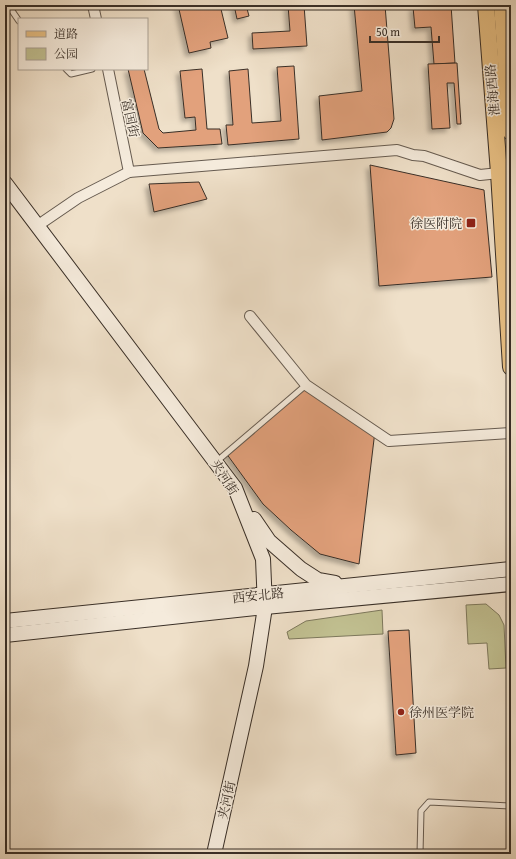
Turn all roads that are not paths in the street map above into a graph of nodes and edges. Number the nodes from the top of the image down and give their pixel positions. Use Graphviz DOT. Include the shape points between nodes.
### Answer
graph roads {
  1 [pos="8,5"];
  2 [pos="93,5"];
  3 [pos="486,5"];
  4 [pos="502,5"];
  5 [pos="96,18"];
  6 [pos="18,20"];
  7 [pos="508,51"];
  8 [pos="67,70"];
  9 [pos="88,70"];
  10 [pos="108,70"];
  11 [pos="511,132"];
  12 [pos="129,172"];
  13 [pos="499,173"];
  14 [pos="5,183"];
  15 [pos="37,226"];
  16 [pos="250,316"];
  17 [pos="511,367"];
  18 [pos="306,384"];
  19 [pos="511,433"];
  20 [pos="216,463"];
  21 [pos="235,488"];
  22 [pos="511,569"];
  23 [pos="511,584"];
  24 [pos="349,586"];
  25 [pos="265,600"];
  26 [pos="5,622"];
  27 [pos="5,635"];
  28 [pos="511,806"];
  29 [pos="214,854"];
  30 [pos="420,854"];
  1 -- 6 [label="lane"];
  2 -- 5 [label="street"];
  3 -- 13 [label="main road, 淮海西路"];
  4 -- 7 [label="main road, 淮海西路"];
  7 -- 11 [label="main road, 淮海西路"];
  8 -- 9 [label="lane" via="71,74"];
  10 -- 12 [label="street, 富国街"];
  12 -- 13 [label="street" via="398,150 480,175"];
  12 -- 15 [label="street" via="78,198"];
  13 -- 17 [label="main road, 淮海西路"];
  14 -- 15 [label="main road, 夹河街"];
  15 -- 20 [label="main road, 夹河街"];
  16 -- 18 [label="street"];
  18 -- 19 [label="street" via="389,440"];
  18 -- 20 [label="lane"];
  20 -- 21 [label="main road, 夹河街"];
  21 -- 24 [label="main road" via="268,541 318,580"];
  21 -- 25 [label="main road, 夹河街" via="263,559"];
  22 -- 24 [label="main road, 西安北路"];
  23 -- 25 [label="main road, 西安北路"];
  24 -- 25 [label="main road, 西安北路"];
  25 -- 26 [label="main road, 西安北路"];
  25 -- 27 [label="main road, 西安北路"];
  25 -- 29 [label="main road, 夹河街" via="256,666"];
  28 -- 30 [label="lane" via="429,802 421,812"];
}
